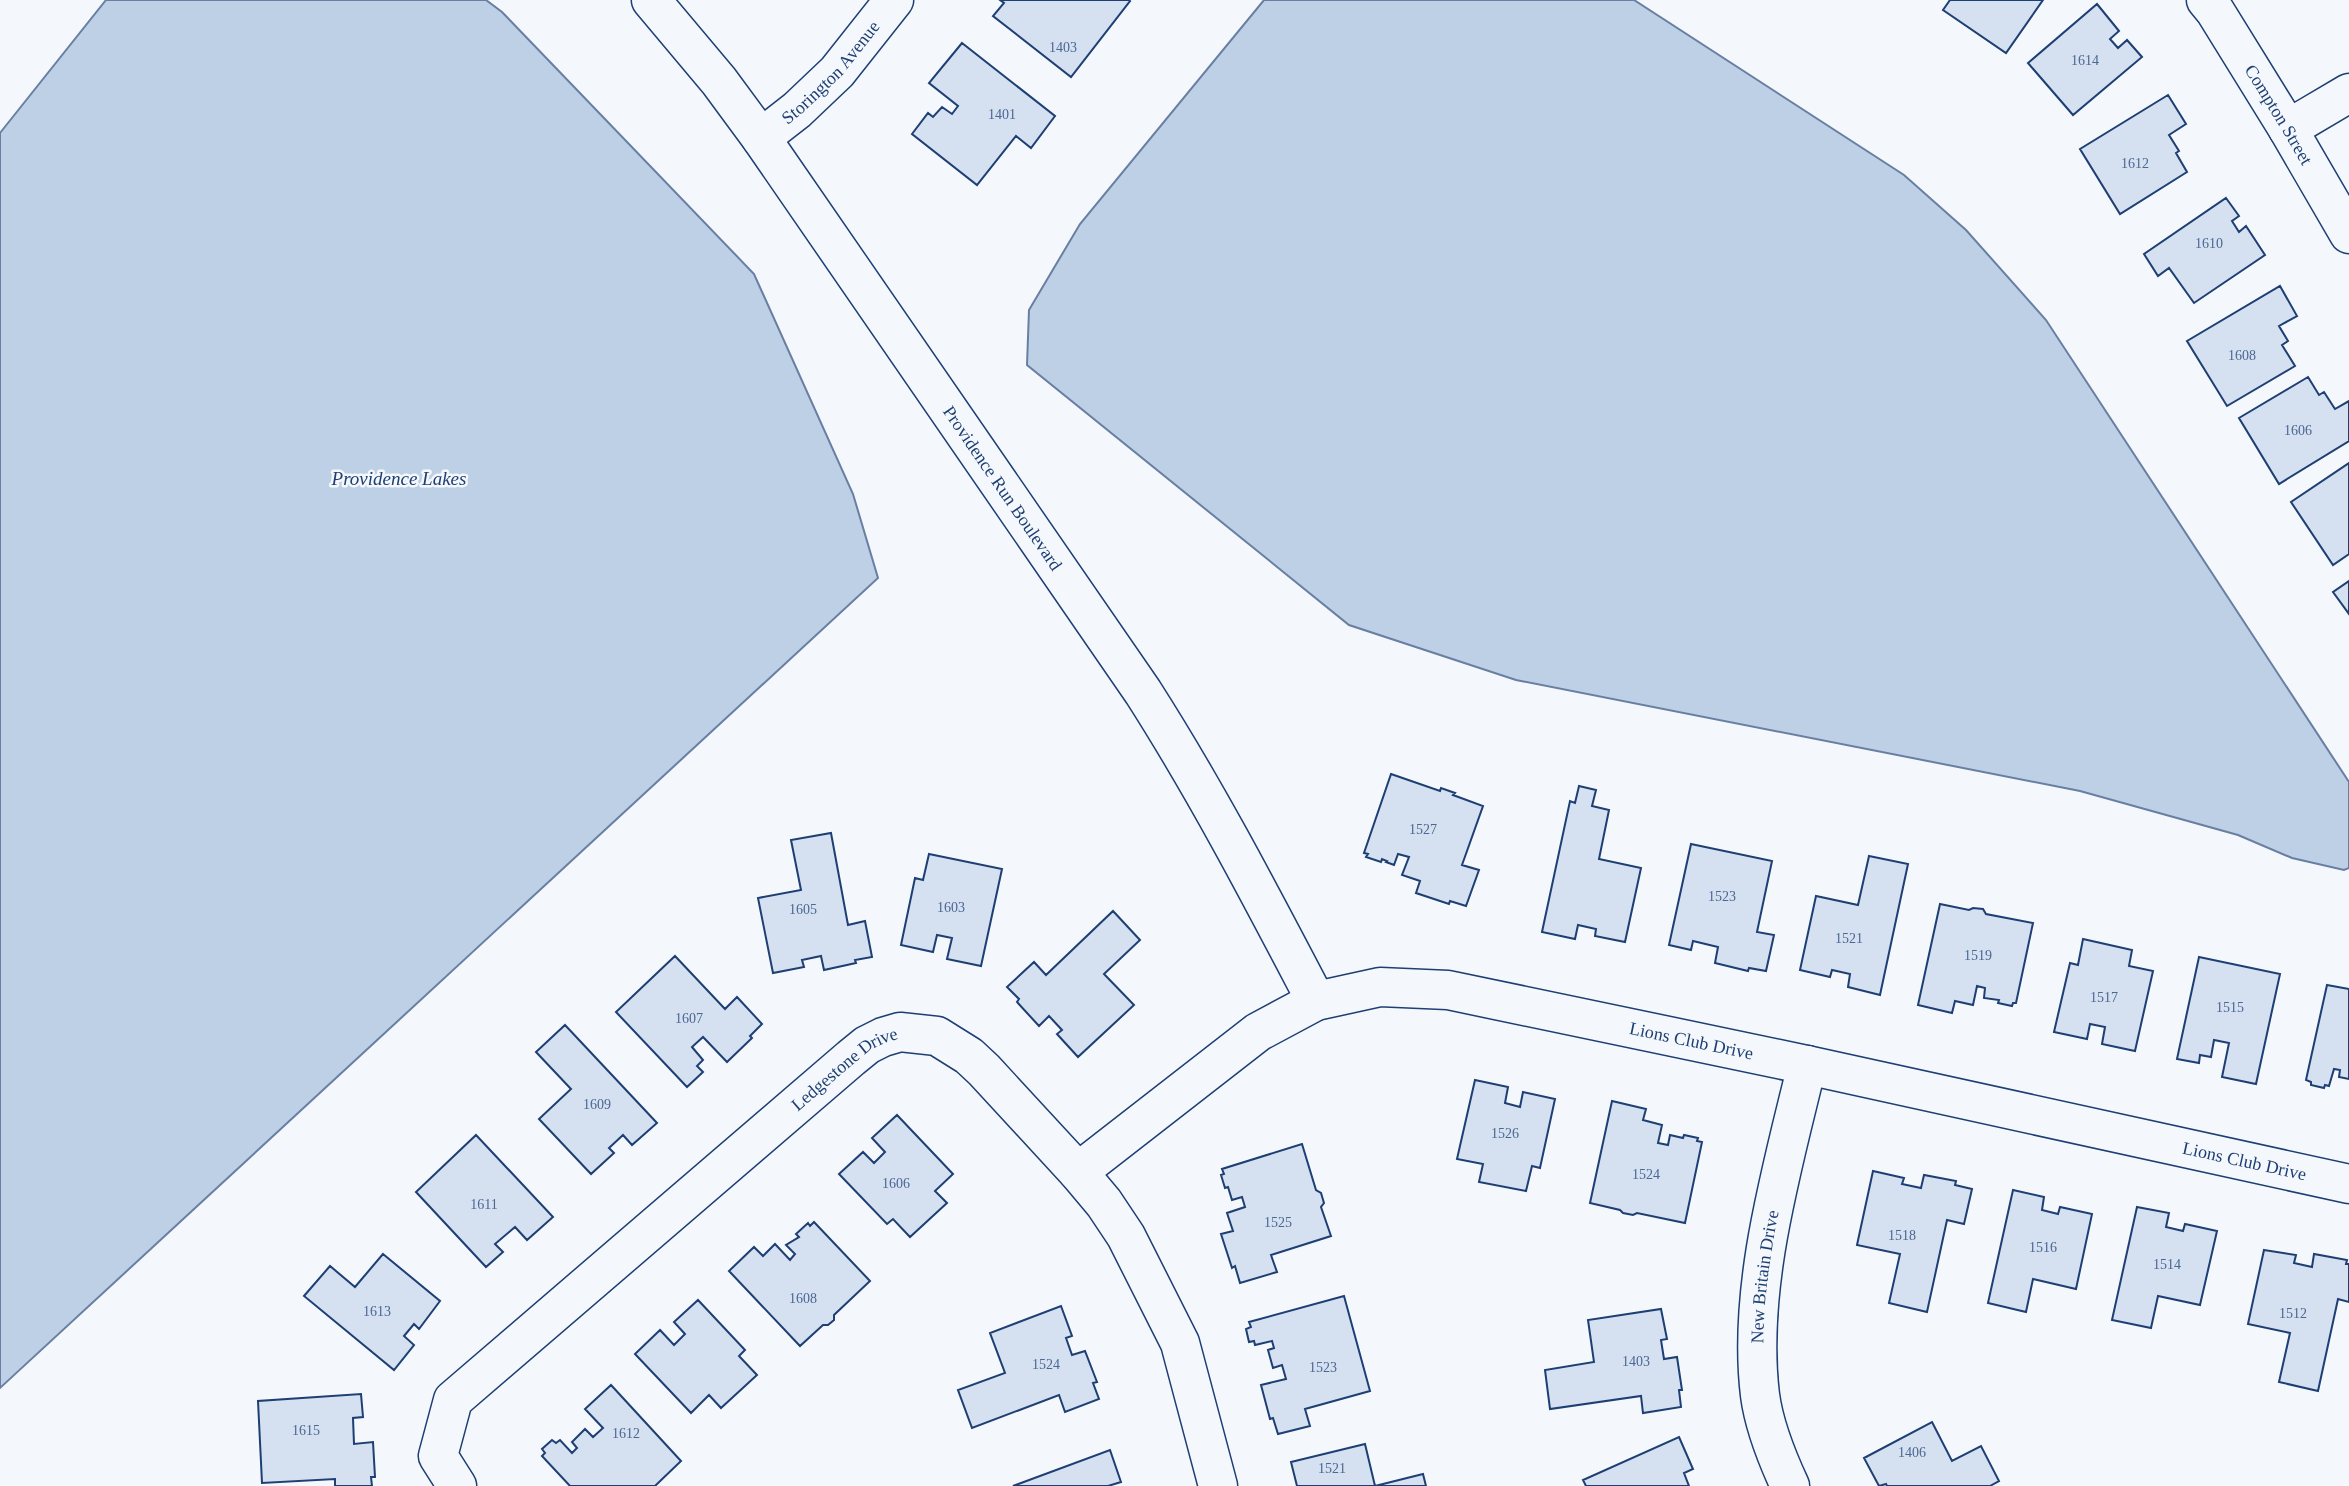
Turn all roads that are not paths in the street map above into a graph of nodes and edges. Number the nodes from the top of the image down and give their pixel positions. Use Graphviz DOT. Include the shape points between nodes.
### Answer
graph roads {
  1 [pos="650,0"];
  2 [pos="894,0"];
  3 [pos="2206,0"];
  4 [pos="2349,93"];
  5 [pos="2288,129"];
  6 [pos="761,138"];
  7 [pos="2349,234"];
  8 [pos="1315,1001"];
  9 [pos="1807,1065"];
  10 [pos="1078,1172"];
  11 [pos="2349,1184"];
  12 [pos="457,1486"];
  13 [pos="1218,1486"];
  14 [pos="1790,1486"];
  1 -- 6 [label="street, Providence Run Boulevard"];
  2 -- 6 [label="street, Storington Avenue" via="837,72"];
  3 -- 5 [label="street, Compton Street"];
  4 -- 5 [label="street"];
  5 -- 7 [label="street, Compton Street"];
  6 -- 8 [label="street, Providence Run Boulevard" via="1143,692 1242,858"];
  8 -- 9 [label="street, Lions Club Drive" via="1380,987 1448,990"];
  8 -- 10 [label="street, Lions Club Drive" via="1258,1032"];
  9 -- 11 [label="street, Lions Club Drive"];
  9 -- 14 [label="street, New Britain Drive" via="1773,1209 1757,1349 1761,1398"];
  10 -- 12 [label="street, Ledgestone Drive" via="984,1070 953,1045 919,1032 900,1032 867,1045 453,1400 438,1456"];
  10 -- 13 [label="street, Ledgestone Drive" via="1126,1236 1180,1343"];
}
